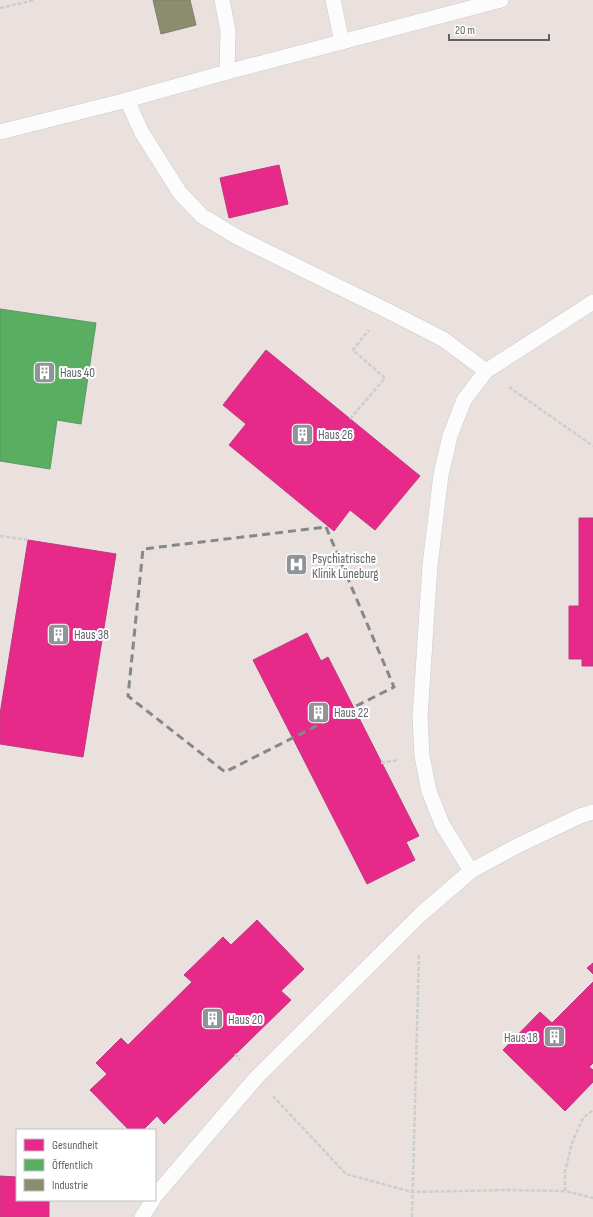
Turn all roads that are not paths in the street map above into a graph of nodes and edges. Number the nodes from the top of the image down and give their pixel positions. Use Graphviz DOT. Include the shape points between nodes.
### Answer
graph roads {
  1 [pos="222,0"];
  2 [pos="333,0"];
  3 [pos="501,0"];
  4 [pos="342,42"];
  5 [pos="227,72"];
  6 [pos="127,100"];
  7 [pos="0,132"];
  8 [pos="593,302"];
  9 [pos="486,371"];
  10 [pos="593,812"];
  11 [pos="471,871"];
  12 [pos="156,1194"];
  13 [pos="152,1201"];
  14 [pos="142,1217"];
  1 -- 5 [label="lane" via="228,31"];
  2 -- 4 [label="lane"];
  3 -- 4 [label="lane"];
  4 -- 5 [label="lane"];
  5 -- 6 [label="lane"];
  6 -- 7 [label="lane"];
  6 -- 9 [label="lane" via="142,133 180,193 202,216 239,238 443,339"];
  8 -- 9 [label="lane"];
  9 -- 11 [label="lane" via="464,400 450,436 441,475 430,565 420,717 422,756 429,791 442,824"];
  10 -- 11 [label="lane" via="517,846"];
  11 -- 12 [label="lane" via="420,915 256,1078"];
  13 -- 14 [label="lane"];
}
